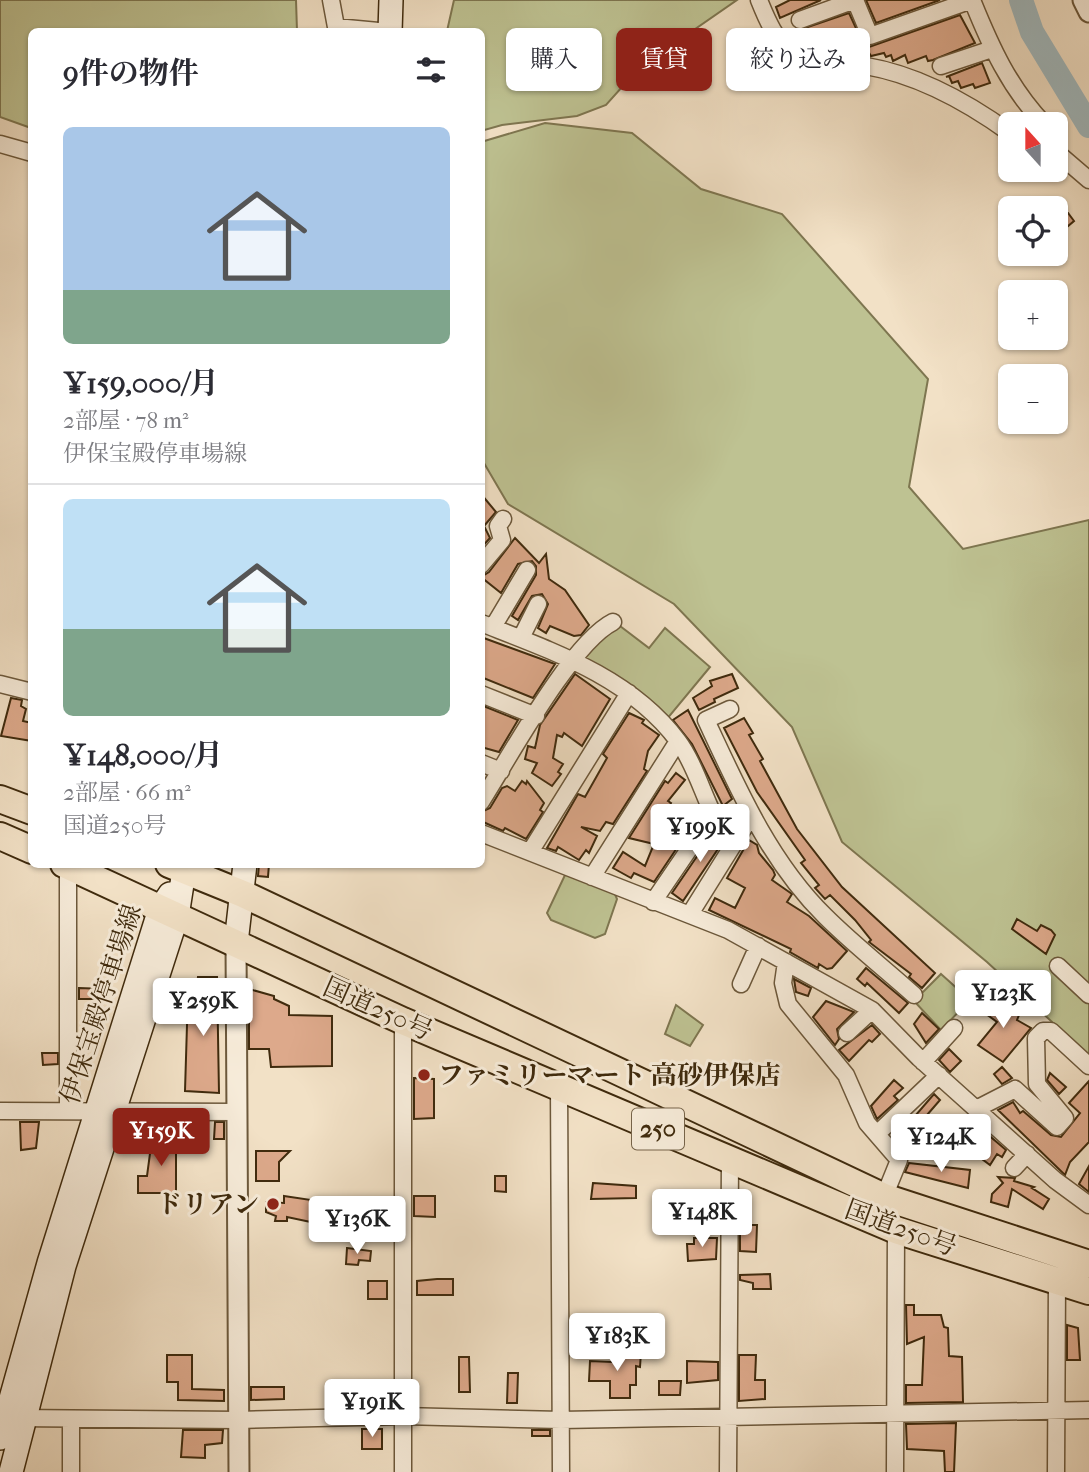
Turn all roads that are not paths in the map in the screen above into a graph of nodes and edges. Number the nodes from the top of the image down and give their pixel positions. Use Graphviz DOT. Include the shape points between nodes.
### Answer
graph roads {
  1 [pos="331,0"];
  2 [pos="391,0"];
  3 [pos="759,0"];
  4 [pos="855,0"];
  5 [pos="972,0"];
  6 [pos="1083,0"];
  7 [pos="1089,12"];
  8 [pos="800,20"];
  9 [pos="346,28"];
  10 [pos="389,28"];
  11 [pos="992,49"];
  12 [pos="941,66"];
  13 [pos="1033,112"];
  14 [pos="998,124"];
  15 [pos="0,144"];
  16 [pos="28,152"];
  17 [pos="1068,161"];
  18 [pos="1089,180"];
  19 [pos="503,519"];
  20 [pos="485,560"];
  21 [pos="527,570"];
  22 [pos="538,604"];
  23 [pos="613,622"];
  24 [pos="487,625"];
  25 [pos="521,638"];
  26 [pos="573,658"];
  27 [pos="0,684"];
  28 [pos="28,691"];
  29 [pos="629,693"];
  30 [pos="485,696"];
  31 [pos="730,709"];
  32 [pos="536,716"];
  33 [pos="678,741"];
  34 [pos="485,765"];
  35 [pos="501,771"];
  36 [pos="485,796"];
  37 [pos="0,799"];
  38 [pos="28,810"];
  39 [pos="713,814"];
  40 [pos="749,821"];
  41 [pos="485,835"];
  42 [pos="0,836"];
  43 [pos="28,848"];
  44 [pos="530,852"];
  45 [pos="66,868"];
  46 [pos="72,868"];
  47 [pos="177,868"];
  48 [pos="245,868"];
  49 [pos="592,877"];
  50 [pos="243,894"];
  51 [pos="653,902"];
  52 [pos="169,913"];
  53 [pos="690,914"];
  54 [pos="236,943"];
  55 [pos="758,946"];
  56 [pos="786,962"];
  57 [pos="1058,966"];
  58 [pos="741,984"];
  59 [pos="914,995"];
  60 [pos="1089,995"];
  61 [pos="872,1010"];
  62 [pos="403,1021"];
  63 [pos="954,1028"];
  64 [pos="847,1033"];
  65 [pos="923,1062"];
  66 [pos="1089,1066"];
  67 [pos="939,1075"];
  68 [pos="559,1086"];
  69 [pos="978,1108"];
  70 [pos="68,1110"];
  71 [pos="105,1110"];
  72 [pos="0,1111"];
  73 [pos="236,1112"];
  74 [pos="878,1133"];
  75 [pos="1027,1154"];
  76 [pos="730,1160"];
  77 [pos="1014,1168"];
  78 [pos="884,1197"];
  79 [pos="1089,1205"];
  80 [pos="896,1230"];
  81 [pos="1089,1264"];
  82 [pos="1057,1281"];
  83 [pos="1089,1291"];
  84 [pos="1056,1409"];
  85 [pos="1089,1410"];
  86 [pos="728,1415"];
  87 [pos="895,1415"];
  88 [pos="403,1416"];
  89 [pos="71,1419"];
  90 [pos="238,1420"];
  91 [pos="561,1420"];
  92 [pos="8,1423"];
  93 [pos="11,1472"];
  94 [pos="71,1472"];
  95 [pos="239,1472"];
  96 [pos="404,1472"];
  97 [pos="561,1472"];
  98 [pos="728,1472"];
  99 [pos="895,1472"];
  100 [pos="1056,1472"];
  1 -- 9 [label="street" via="335,27"];
  2 -- 10 [label="main road"];
  3 -- 14 [label="street" via="778,39 795,55 827,64 866,66 940,89"];
  4 -- 5 [label="street" via="870,36"];
  4 -- 8 [label="street"];
  5 -- 11 [label="street"];
  6 -- 7 [label="street"];
  11 -- 12 [label="street"];
  11 -- 13 [label="street"];
  15 -- 16 [label="street"];
  17 -- 18 [label="street"];
  19 -- 20 [label="street" via="498,526 502,540"];
  21 -- 24 [label="street"];
  22 -- 25 [label="street"];
  23 -- 26 [label="street" via="597,630"];
  24 -- 25 [label="street"];
  25 -- 26 [label="street"];
  26 -- 29 [label="street"];
  26 -- 32 [label="street"];
  27 -- 28 [label="street"];
  29 -- 33 [label="street"];
  29 -- 44 [label="street"];
  30 -- 32 [label="street"];
  31 -- 40 [label="street" via="706,720"];
  32 -- 35 [label="street"];
  33 -- 39 [label="street"];
  33 -- 49 [label="street"];
  34 -- 35 [label="street"];
  35 -- 36 [label="street"];
  37 -- 38 [label="highway"];
  39 -- 40 [label="street"];
  39 -- 51 [label="street"];
  40 -- 53 [label="street"];
  40 -- 59 [label="street" via="824,915"];
  41 -- 44 [label="street"];
  42 -- 43 [label="highway"];
  44 -- 49 [label="street"];
  45 -- 70 [label="street"];
  46 -- 52 [label="highway, 国道250号 / 250"];
  47 -- 50 [label="highway, 国道250号 / 250"];
  47 -- 52 [label="main road, 伊保宝殿停車場線"];
  48 -- 50 [label="main road"];
  49 -- 51 [label="street"];
  50 -- 54 [label="main road"];
  50 -- 78 [label="highway, 国道250号 / 250"];
  51 -- 53 [label="street"];
  52 -- 54 [label="highway, 国道250号 / 250"];
  52 -- 71 [label="main road, 伊保宝殿停車場線"];
  53 -- 55 [label="street"];
  54 -- 62 [label="highway, 国道250号 / 250"];
  54 -- 73 [label="street"];
  55 -- 56 [label="street"];
  55 -- 58 [label="street"];
  56 -- 61 [label="street"];
  56 -- 74 [label="street" via="783,983 788,1004 846,1075 867,1123"];
  57 -- 60 [label="street"];
  61 -- 64 [label="street"];
  61 -- 65 [label="street"];
  62 -- 68 [label="highway, 国道250号 / 250"];
  62 -- 88 [label="street"];
  63 -- 65 [label="street"];
  65 -- 67 [label="street"];
  66 -- 69 [label="street" via="1051,1031 1043,1031 1036,1038 1037,1084 1065,1118 1057,1127 1015,1089"];
  67 -- 69 [label="street"];
  67 -- 74 [label="street"];
  68 -- 76 [label="highway, 国道250号 / 250"];
  68 -- 91 [label="street"];
  69 -- 75 [label="street"];
  70 -- 71 [label="street"];
  70 -- 72 [label="street"];
  71 -- 73 [label="street"];
  71 -- 92 [label="main road, 伊保宝殿停車場線"];
  73 -- 90 [label="street"];
  74 -- 78 [label="street" via="898,1160"];
  75 -- 77 [label="street"];
  75 -- 79 [label="street"];
  76 -- 80 [label="highway, 国道250号 / 250"];
  76 -- 86 [label="street"];
  78 -- 81 [label="highway, 国道250号 / 250"];
  80 -- 82 [label="highway, 国道250号 / 250"];
  80 -- 87 [label="street"];
  82 -- 83 [label="highway, 国道250号 / 250"];
  82 -- 84 [label="street"];
  84 -- 85 [label="street"];
  84 -- 87 [label="street"];
  84 -- 100 [label="street"];
  86 -- 87 [label="street"];
  86 -- 91 [label="street"];
  86 -- 98 [label="street"];
  87 -- 99 [label="street"];
  88 -- 90 [label="street"];
  88 -- 91 [label="street"];
  88 -- 96 [label="street"];
  89 -- 90 [label="street"];
  89 -- 92 [label="street"];
  89 -- 94 [label="street"];
  90 -- 95 [label="street"];
  91 -- 97 [label="street"];
  92 -- 93 [label="main road, 伊保宝殿停車場線"];
}
